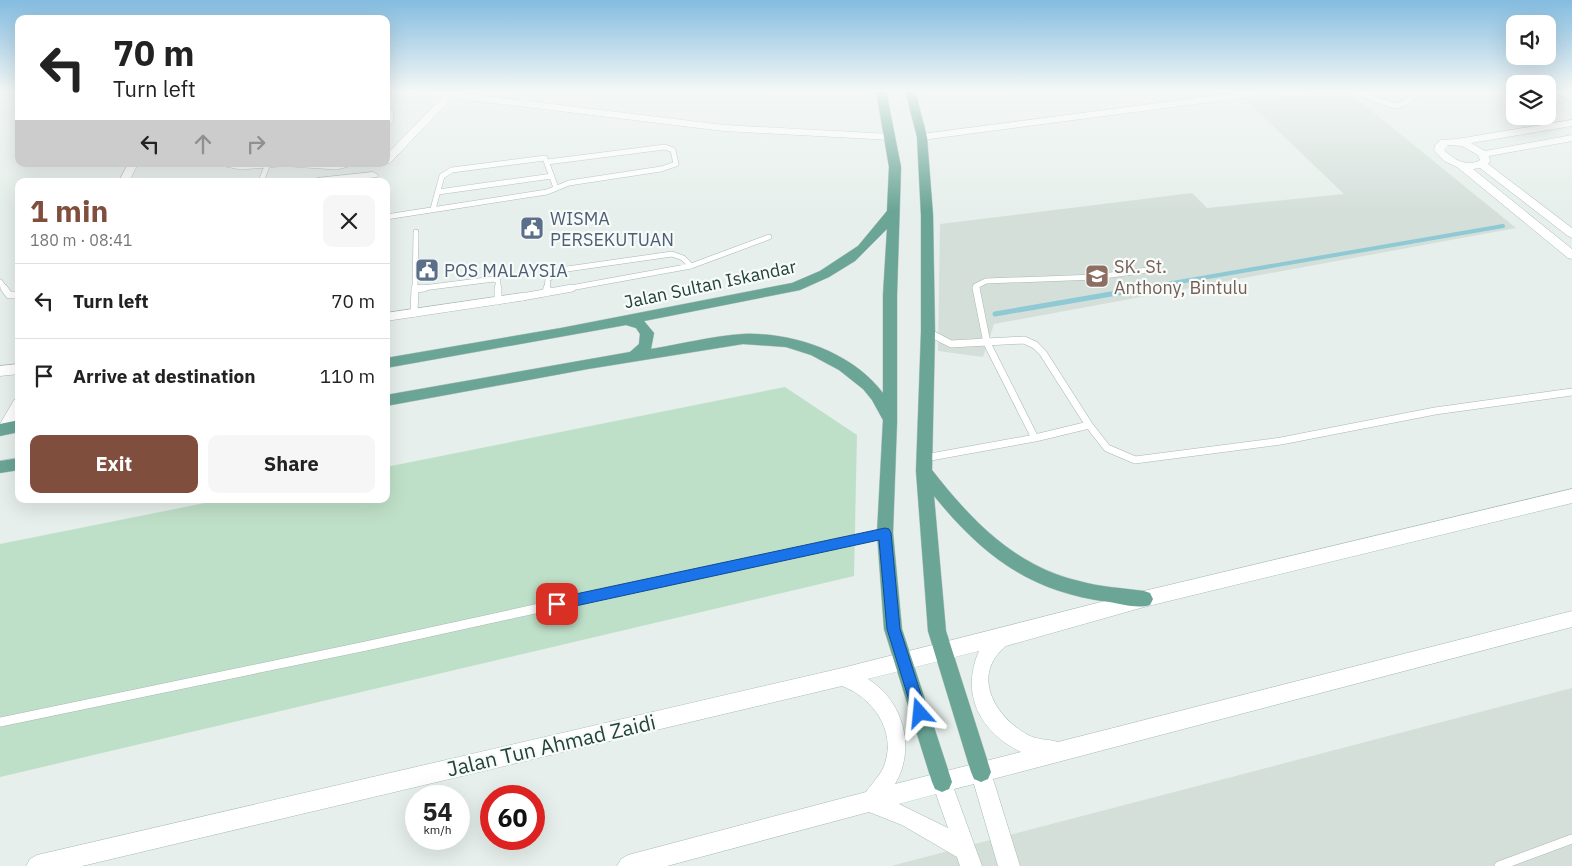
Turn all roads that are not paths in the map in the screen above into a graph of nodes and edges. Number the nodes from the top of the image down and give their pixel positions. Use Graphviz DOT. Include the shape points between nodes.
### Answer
graph roads {
  1 [pos="416,130"];
  2 [pos="769,130"];
  3 [pos="890,130"];
  4 [pos="920,130"];
  5 [pos="972,130"];
  6 [pos="1524,130"];
  7 [pos="891,137"];
  8 [pos="922,137"];
  9 [pos="1572,138"];
  10 [pos="1458,142"];
  11 [pos="390,157"];
  12 [pos="1483,159"];
  13 [pos="547,162"];
  14 [pos="1461,164"];
  15 [pos="381,167"];
  16 [pos="552,176"];
  17 [pos="373,178"];
  18 [pos="556,188"];
  19 [pos="438,192"];
  20 [pos="433,210"];
  21 [pos="894,211"];
  22 [pos="390,215"];
  23 [pos="416,232"];
  24 [pos="1572,234"];
  25 [pos="769,237"];
  26 [pos="1572,255"];
  27 [pos="691,266"];
  28 [pos="1155,269"];
  29 [pos="0,282"];
  30 [pos="415,288"];
  31 [pos="546,293"];
  32 [pos="9,294"];
  33 [pos="15,295"];
  34 [pos="0,298"];
  35 [pos="522,298"];
  36 [pos="498,301"];
  37 [pos="414,313"];
  38 [pos="390,316"];
  39 [pos="627,320"];
  40 [pos="928,332"];
  41 [pos="987,343"];
  42 [pos="633,357"];
  43 [pos="390,362"];
  44 [pos="15,369"];
  45 [pos="0,371"];
  46 [pos="1572,392"];
  47 [pos="390,400"];
  48 [pos="15,413"];
  49 [pos="890,422"];
  50 [pos="1089,425"];
  51 [pos="8,428"];
  52 [pos="1035,438"];
  53 [pos="924,464"];
  54 [pos="15,465"];
  55 [pos="0,467"];
  56 [pos="1572,496"];
  57 [pos="885,533"];
  58 [pos="1144,599"];
  59 [pos="1572,619"];
  60 [pos="1006,636"];
  61 [pos="944,651"];
  62 [pos="904,661"];
  63 [pos="842,677"];
  64 [pos="0,722"];
  65 [pos="1065,750"];
  66 [pos="981,772"];
  67 [pos="942,782"];
  68 [pos="870,802"];
  69 [pos="1572,839"];
  70 [pos="968,858"];
  71 [pos="37,866"];
  72 [pos="628,866"];
  73 [pos="1010,866"];
  74 [pos="1499,866"];
  1 -- 11 [label="street"];
  2 -- 7 [label="street"];
  3 -- 7 [label="main road"];
  4 -- 8 [label="main road"];
  5 -- 8 [label="street"];
  6 -- 10 [label="street"];
  7 -- 21 [label="main road" via="895,167"];
  8 -- 40 [label="main road" via="927,215"];
  9 -- 12 [label="street"];
  10 -- 12 [label="street" via="1473,146"];
  10 -- 14 [label="street" via="1441,144 1439,150 1446,158"];
  12 -- 14 [label="street" via="1477,166"];
  12 -- 24 [label="street"];
  13 -- 16 [label="lane"];
  13 -- 18 [label="lane" via="665,147 673,150 676,164 671,167 569,183"];
  13 -- 19 [label="lane" via="541,157 452,170 442,176"];
  14 -- 26 [label="street"];
  15 -- 17 [label="street"];
  16 -- 18 [label="lane"];
  16 -- 19 [label="lane"];
  18 -- 20 [label="lane"];
  19 -- 20 [label="lane"];
  20 -- 22 [label="lane"];
  21 -- 39 [label="main road, Jalan Sultan Iskandar" via="868,245 818,279 795,287"];
  21 -- 49 [label="main road"];
  23 -- 30 [label="lane"];
  25 -- 27 [label="lane"];
  27 -- 31 [label="lane"];
  27 -- 31 [label="lane" via="687,260 672,254 560,270 548,279"];
  28 -- 41 [label="lane" via="1096,277 980,283 976,286"];
  29 -- 32 [label="lane"];
  30 -- 36 [label="lane" via="494,279 498,281"];
  30 -- 37 [label="lane"];
  31 -- 35 [label="lane"];
  32 -- 33 [label="lane"];
  32 -- 34 [label="lane"];
  35 -- 36 [label="street"];
  36 -- 37 [label="street"];
  37 -- 38 [label="street"];
  39 -- 42 [label="main road" via="641,325 647,332 646,346"];
  39 -- 43 [label="main road, Jalan Sultan Iskandar"];
  40 -- 41 [label="lane" via="951,344"];
  40 -- 53 [label="main road"];
  41 -- 50 [label="lane" via="1024,340 1035,344"];
  41 -- 52 [label="lane"];
  42 -- 47 [label="main road"];
  42 -- 49 [label="main road" via="742,339 795,345 824,354 864,382 877,396"];
  44 -- 45 [label="street"];
  46 -- 50 [label="lane" via="1147,460 1135,460 1107,448"];
  48 -- 51 [label="street"];
  49 -- 57 [label="main road"];
  50 -- 52 [label="lane"];
  52 -- 53 [label="lane"];
  53 -- 58 [label="main road" via="971,529 996,551 1029,571 1069,587"];
  53 -- 61 [label="main road" via="937,631"];
  54 -- 55 [label="main road"];
  56 -- 58 [label="main road, Jalan Tun Ahmad Zaidi"];
  57 -- 62 [label="main road" via="893,629"];
  57 -- 64 [label="lane"];
  58 -- 60 [label="main road, Jalan Tun Ahmad Zaidi"];
  59 -- 65 [label="main road"];
  60 -- 61 [label="main road, Jalan Tun Ahmad Zaidi"];
  60 -- 65 [label="main road" via="993,645 984,659 980,675 981,693 989,713 1003,730 1022,744 1044,750"];
  61 -- 62 [label="main road, Jalan Tun Ahmad Zaidi"];
  61 -- 66 [label="main road"];
  62 -- 63 [label="main road, Jalan Tun Ahmad Zaidi"];
  62 -- 67 [label="main road"];
  63 -- 68 [label="main road" via="865,687 876,697 887,712 896,734 895,764"];
  63 -- 71 [label="main road, Jalan Tun Ahmad Zaidi"];
  65 -- 66 [label="main road"];
  66 -- 67 [label="main road"];
  66 -- 73 [label="main road"];
  67 -- 68 [label="main road"];
  67 -- 70 [label="main road"];
  68 -- 70 [label="main road" via="909,818"];
  68 -- 72 [label="main road"];
  69 -- 74 [label="lane"];
}
